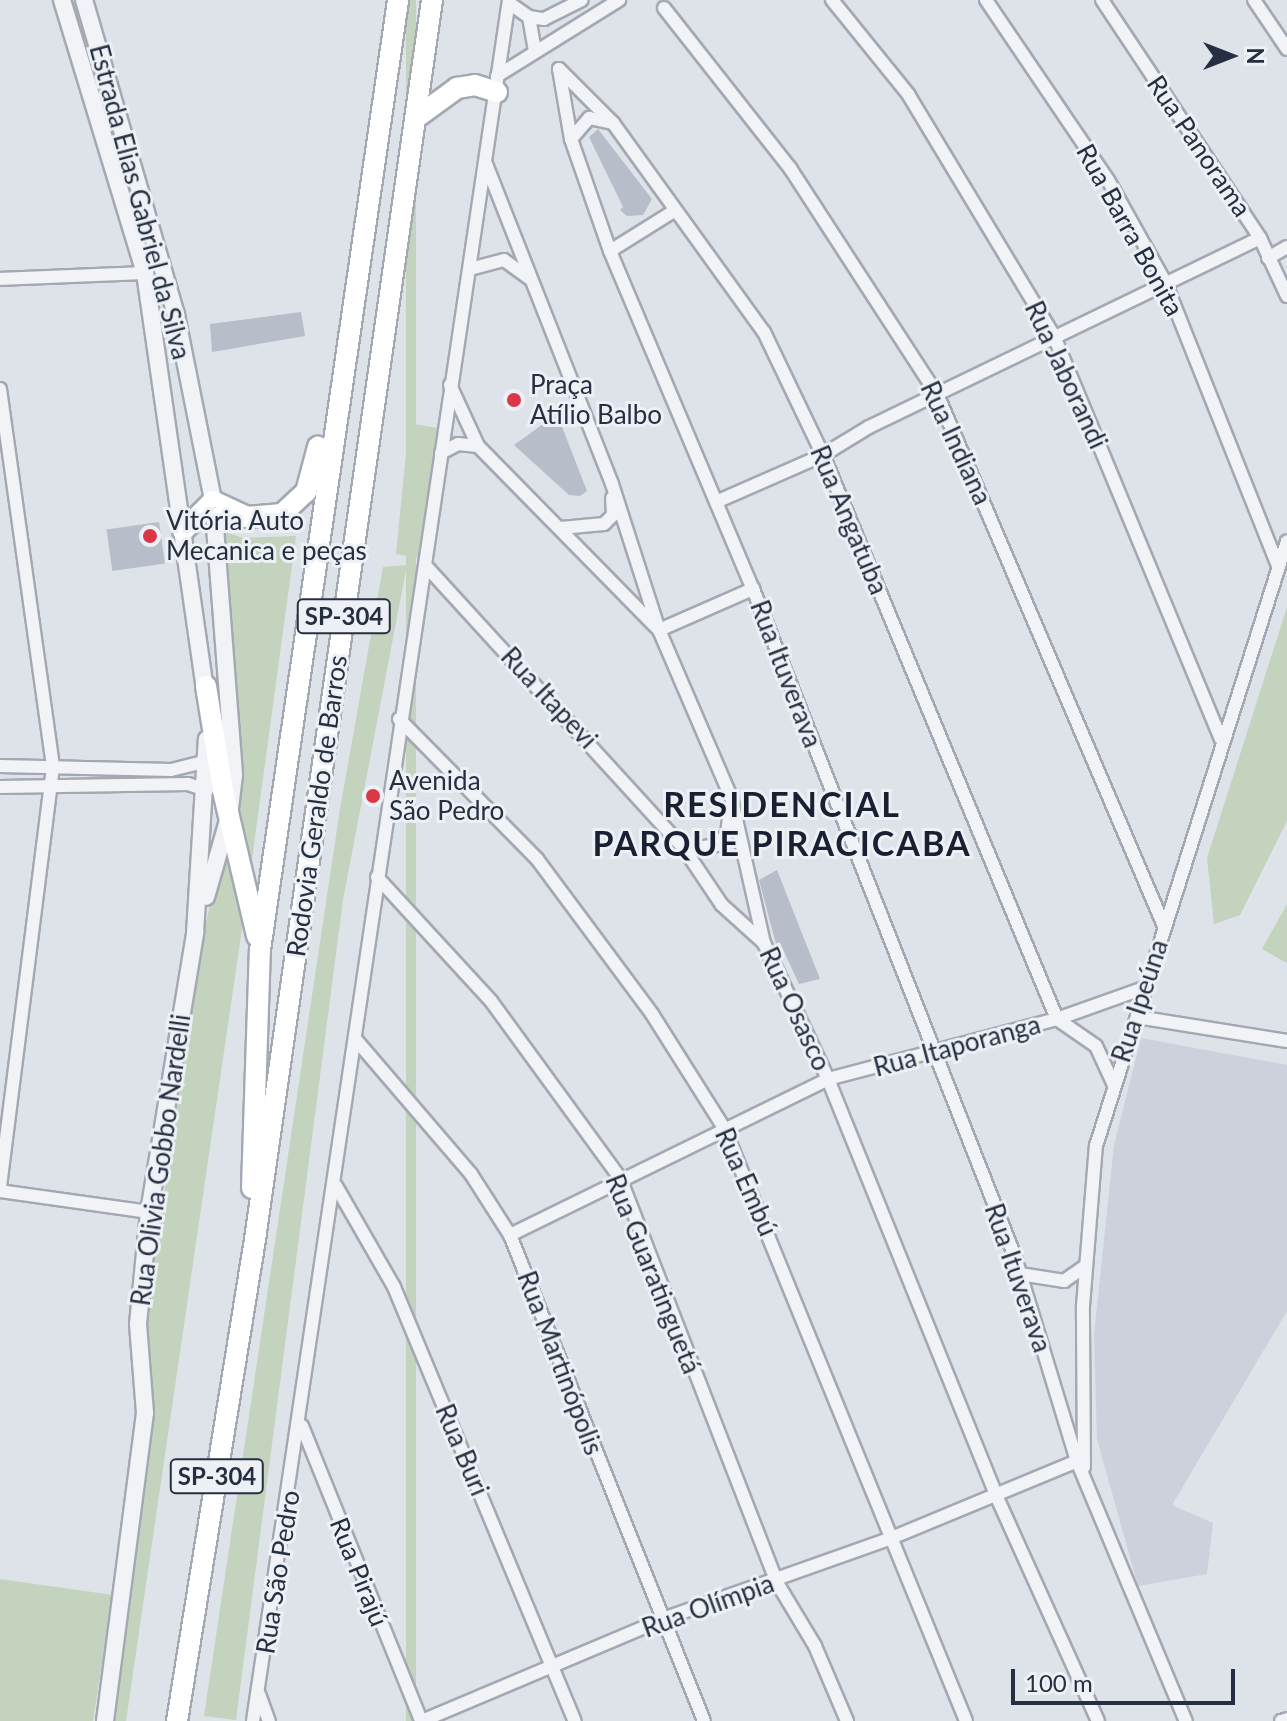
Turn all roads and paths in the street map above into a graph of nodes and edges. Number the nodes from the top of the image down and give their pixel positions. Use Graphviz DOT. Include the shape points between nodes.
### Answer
graph roads {
  1 [pos="62,0"];
  2 [pos="84,0"];
  3 [pos="398,0"];
  4 [pos="432,0"];
  5 [pos="582,0"];
  6 [pos="619,0"];
  7 [pos="832,0"];
  8 [pos="986,0"];
  9 [pos="1102,0"];
  10 [pos="1254,0"];
  11 [pos="509,2"];
  12 [pos="664,8"];
  13 [pos="529,17"];
  14 [pos="1287,49"];
  15 [pos="535,50"];
  16 [pos="559,69"];
  17 [pos="497,84"];
  18 [pos="416,118"];
  19 [pos="613,123"];
  20 [pos="571,139"];
  21 [pos="485,161"];
  22 [pos="674,211"];
  23 [pos="1260,238"];
  24 [pos="1287,247"];
  25 [pos="610,251"];
  26 [pos="1268,258"];
  27 [pos="470,269"];
  28 [pos="145,273"];
  29 [pos="0,279"];
  30 [pos="1165,282"];
  31 [pos="534,283"];
  32 [pos="1287,296"];
  33 [pos="346,331"];
  34 [pos="1054,336"];
  35 [pos="448,382"];
  36 [pos="0,389"];
  37 [pos="937,394"];
  38 [pos="478,446"];
  39 [pos="441,453"];
  40 [pos="823,455"];
  41 [pos="612,484"];
  42 [pos="213,501"];
  43 [pos="716,502"];
  44 [pos="561,528"];
  45 [pos="183,531"];
  46 [pos="1287,541"];
  47 [pos="425,565"];
  48 [pos="1278,566"];
  49 [pos="753,589"];
  50 [pos="659,630"];
  51 [pos="206,686"];
  52 [pos="399,719"];
  53 [pos="1221,739"];
  54 [pos="208,761"];
  55 [pos="0,766"];
  56 [pos="53,767"];
  57 [pos="53,785"];
  58 [pos="0,787"];
  59 [pos="207,790"];
  60 [pos="731,797"];
  61 [pos="229,817"];
  62 [pos="685,850"];
  63 [pos="377,877"];
  64 [pos="1164,926"];
  65 [pos="195,933"];
  66 [pos="764,943"];
  67 [pos="260,950"];
  68 [pos="1144,988"];
  69 [pos="1137,1017"];
  70 [pos="1057,1019"];
  71 [pos="357,1041"];
  72 [pos="1287,1041"];
  73 [pos="933,1052"];
  74 [pos="828,1079"];
  75 [pos="1113,1083"];
  76 [pos="724,1128"];
  77 [pos="620,1178"];
  78 [pos="336,1186"];
  79 [pos="0,1190"];
  80 [pos="149,1212"];
  81 [pos="256,1232"];
  82 [pos="510,1235"];
  83 [pos="1084,1267"];
  84 [pos="1020,1274"];
  85 [pos="301,1423"];
  86 [pos="1077,1461"];
  87 [pos="1084,1477"];
  88 [pos="995,1493"];
  89 [pos="889,1539"];
  90 [pos="776,1581"];
  91 [pos="663,1619"];
  92 [pos="556,1669"];
  93 [pos="259,1694"];
  94 [pos="1287,1719"];
  95 [pos="105,1721"];
  96 [pos="177,1721"];
  97 [pos="253,1721"];
  98 [pos="269,1721"];
  99 [pos="421,1721"];
  100 [pos="575,1721"];
  101 [pos="704,1721"];
  102 [pos="847,1721"];
  103 [pos="966,1721"];
  104 [pos="1098,1721"];
  105 [pos="1186,1721"];
  106 [pos="1281,1721"];
  1 -- 28 [label="street, Estrada Elias Gabriel da Silva"];
  2 -- 42 [label="street, Estrada Elias Gabriel da Silva" via="176,315"];
  3 -- 33 [label="highway, Rodovia Geraldo de Barros / SP-304"];
  4 -- 18 [label="highway, Rodovia Geraldo de Barros / SP-304"];
  5 -- 13 [label="street" via="544,19"];
  6 -- 15 [label="street"];
  7 -- 34 [label="street, Rua Jaborandi" via="908,94"];
  8 -- 30 [label="street, Rua Barra Bonita" via="1108,180"];
  9 -- 23 [label="street, Rua Panorama"];
  10 -- 14 [label="street"];
  11 -- 13 [label="street"];
  11 -- 17 [label="street"];
  12 -- 37 [label="street, Rua Indiana" via="790,168"];
  13 -- 15 [label="street"];
  15 -- 17 [label="street"];
  16 -- 19 [label="street, Rua Angatuba"];
  16 -- 20 [label="street, Rua Ituverava"];
  17 -- 18 [label="highway" via="457,88"];
  17 -- 21 [label="street"];
  18 -- 81 [label="highway, Rodovia Geraldo de Barros / SP-304"];
  19 -- 20 [label="street" via="589,118"];
  19 -- 22 [label="street, Rua Angatuba"];
  20 -- 25 [label="street, Rua Ituverava"];
  21 -- 27 [label="street"];
  21 -- 31 [label="street, Rua Osasco"];
  22 -- 25 [label="street"];
  22 -- 40 [label="street, Rua Angatuba" via="764,332"];
  23 -- 26 [label="street, Rua Panorama"];
  23 -- 30 [label="street"];
  24 -- 26 [label="street"];
  25 -- 43 [label="street, Rua Ituverava"];
  26 -- 32 [label="street, Rua Panorama"];
  27 -- 31 [label="street" via="512,261"];
  27 -- 35 [label="street"];
  28 -- 29 [label="street"];
  28 -- 45 [label="street, Estrada Elias Gabriel da Silva"];
  30 -- 34 [label="street"];
  30 -- 48 [label="street, Rua Barra Bonita"];
  31 -- 41 [label="street, Rua Osasco"];
  33 -- 42 [label="highway" via="330,372 316,457 298,504 282,514 247,517"];
  33 -- 67 [label="highway, Rodovia Geraldo de Barros / SP-304"];
  34 -- 37 [label="street"];
  34 -- 53 [label="street, Rua Jaborandi"];
  35 -- 38 [label="street"];
  35 -- 39 [label="street"];
  36 -- 56 [label="street"];
  37 -- 40 [label="street"];
  37 -- 64 [label="street, Rua Indiana"];
  38 -- 39 [label="street" via="458,444"];
  38 -- 44 [label="street"];
  39 -- 47 [label="street"];
  40 -- 43 [label="street"];
  40 -- 70 [label="street, Rua Angatuba"];
  41 -- 44 [label="street" via="613,515 604,524"];
  41 -- 50 [label="street, Rua Osasco"];
  42 -- 45 [label="highway"];
  42 -- 61 [label="street, Estrada Elias Gabriel da Silva" via="234,775"];
  43 -- 49 [label="street, Rua Ituverava"];
  44 -- 50 [label="street"];
  45 -- 51 [label="street, Estrada Elias Gabriel da Silva"];
  46 -- 48 [label="street, Rua Ipeúna"];
  47 -- 52 [label="street"];
  47 -- 62 [label="street, Rua Itapevi"];
  48 -- 53 [label="street, Rua Ipeúna"];
  49 -- 50 [label="street"];
  49 -- 73 [label="street, Rua Ituverava"];
  50 -- 60 [label="street, Rua Osasco"];
  51 -- 54 [label="street, Estrada Elias Gabriel da Silva"];
  51 -- 61 [label="highway"];
  52 -- 63 [label="street"];
  52 -- 76 [label="street, Rua Embú" via="537,859 652,1014"];
  53 -- 64 [label="street, Rua Ipeúna"];
  54 -- 56 [label="street" via="171,770"];
  54 -- 59 [label="street, Estrada Elias Gabriel da Silva"];
  55 -- 56 [label="street"];
  56 -- 57 [label="street"];
  57 -- 58 [label="street"];
  57 -- 59 [label="street" via="188,784"];
  57 -- 79 [label="street"];
  59 -- 65 [label="street, Estrada Elias Gabriel da Silva"];
  60 -- 62 [label="street" via="727,834 717,845"];
  60 -- 66 [label="street, Rua Osasco"];
  61 -- 65 [label="street, Estrada Elias Gabriel da Silva"];
  61 -- 67 [label="highway"];
  62 -- 66 [label="street, Rua Itapevi" via="722,905"];
  63 -- 71 [label="street"];
  63 -- 77 [label="street, Rua Guaratinguetá" via="491,1001"];
  64 -- 68 [label="street, Rua Ipeúna"];
  65 -- 80 [label="street, Rua Olivia Gobbo Nardelli"];
  66 -- 74 [label="street, Rua Osasco"];
  67 -- 81 [label="highway, Rodovia Geraldo de Barros / SP-304" via="251,1178"];
  68 -- 69 [label="street, Rua Ipeúna"];
  68 -- 70 [label="street, Rua Itaporanga"];
  69 -- 72 [label="street"];
  69 -- 75 [label="street, Rua Ipeúna"];
  70 -- 73 [label="street, Rua Itaporanga"];
  70 -- 75 [label="street, Rua Itaporanga" via="1096,1046"];
  71 -- 78 [label="street"];
  71 -- 82 [label="street, Rua Martinópolis" via="471,1174"];
  73 -- 74 [label="street, Rua Itaporanga"];
  73 -- 84 [label="street, Rua Ituverava"];
  74 -- 76 [label="street, Rua Itaporanga"];
  74 -- 88 [label="street, Rua Osasco"];
  75 -- 83 [label="street, Rua Ipeúna" via="1096,1146"];
  76 -- 77 [label="street, Rua Itaporanga"];
  76 -- 89 [label="street, Rua Embú"];
  77 -- 82 [label="street, Rua Itaporanga"];
  77 -- 90 [label="street, Rua Guaratinguetá"];
  78 -- 85 [label="street"];
  78 -- 92 [label="street, Rua Buri" via="394,1287"];
  79 -- 80 [label="street"];
  80 -- 95 [label="street, Rua Olivia Gobbo Nardelli" via="138,1324 145,1413"];
  81 -- 96 [label="highway, Rodovia Geraldo de Barros / SP-304"];
  82 -- 91 [label="street, Rua Martinópolis"];
  83 -- 84 [label="street" via="1064,1281"];
  83 -- 87 [label="street, Rua Ipeúna"];
  84 -- 86 [label="street, Rua Ituverava"];
  85 -- 93 [label="street, Rua São Pedro"];
  85 -- 99 [label="street, Rua Pirajú"];
  86 -- 87 [label="street, Rua Ituverava"];
  86 -- 88 [label="street, Rua Olímpia"];
  87 -- 105 [label="street, Rua Ituverava"];
  88 -- 89 [label="street, Rua Olímpia"];
  88 -- 104 [label="street, Rua Osasco"];
  89 -- 90 [label="street, Rua Olímpia"];
  89 -- 103 [label="street, Rua Embú"];
  90 -- 91 [label="street, Rua Olímpia"];
  90 -- 102 [label="street, Rua Guaratinguetá" via="815,1646"];
  91 -- 92 [label="street, Rua Olímpia"];
  91 -- 101 [label="street, Rua Martinópolis"];
  92 -- 99 [label="street, Rua Olímpia"];
  92 -- 100 [label="street, Rua Buri"];
  93 -- 97 [label="street, Rua São Pedro"];
  93 -- 98 [label="street"];
  94 -- 106 [label="street"];
}
